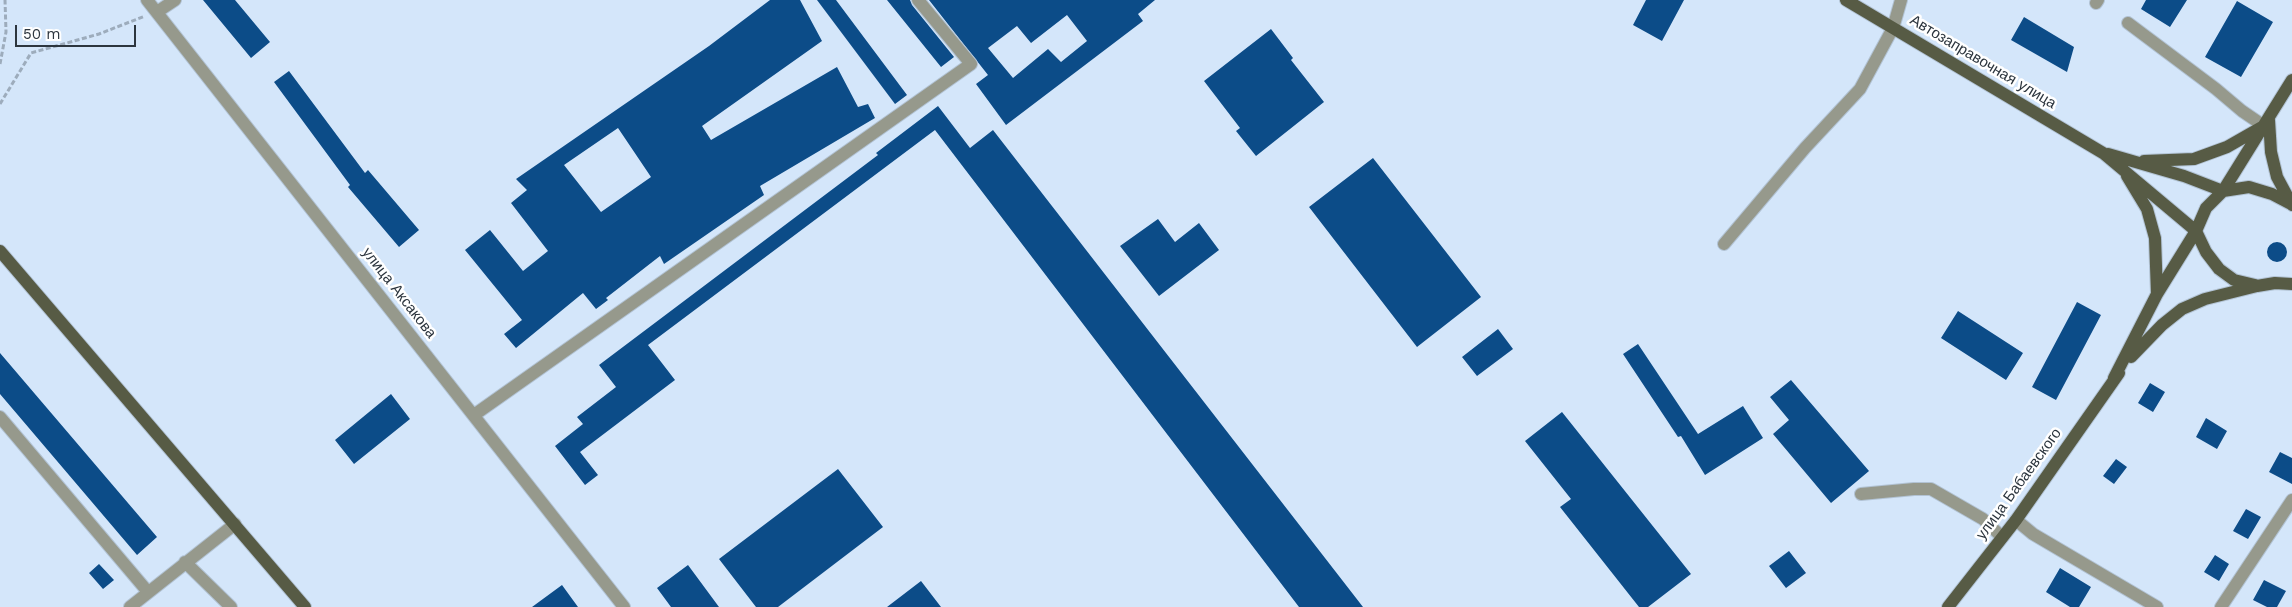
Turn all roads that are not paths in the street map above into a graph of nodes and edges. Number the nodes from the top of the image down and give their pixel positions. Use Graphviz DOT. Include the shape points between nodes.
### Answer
graph roads {
  1 [pos="147,0"];
  2 [pos="175,0"];
  3 [pos="918,0"];
  4 [pos="1846,0"];
  5 [pos="1901,0"];
  6 [pos="157,12"];
  7 [pos="2128,23"];
  8 [pos="1893,28"];
  9 [pos="2292,80"];
  10 [pos="2267,123"];
  11 [pos="2104,153"];
  12 [pos="2134,162"];
  13 [pos="2121,168"];
  14 [pos="2223,191"];
  15 [pos="2292,205"];
  16 [pos="2196,231"];
  17 [pos="1724,244"];
  18 [pos="0,251"];
  19 [pos="2292,272"];
  20 [pos="2275,283"];
  21 [pos="2292,284"];
  22 [pos="2257,286"];
  23 [pos="2157,294"];
  24 [pos="2114,378"];
  25 [pos="474,415"];
  26 [pos="1,420"];
  27 [pos="1861,494"];
  28 [pos="2292,500"];
  29 [pos="2016,520"];
  30 [pos="235,524"];
  31 [pos="2002,537"];
  32 [pos="186,562"];
  33 [pos="148,592"];
  34 [pos="130,607"];
  35 [pos="231,607"];
  36 [pos="305,607"];
  37 [pos="624,607"];
  38 [pos="1948,607"];
  39 [pos="2157,607"];
  40 [pos="2221,607"];
  1 -- 6 [label="street, улица Аксакова"];
  2 -- 6 [label="street"];
  3 -- 25 [label="street" via="971,64"];
  4 -- 8 [label="main road, Автозаправочная улица"];
  5 -- 8 [label="street"];
  6 -- 25 [label="street, улица Аксакова"];
  7 -- 10 [label="street" via="2242,111"];
  8 -- 11 [label="main road, Автозаправочная улица"];
  8 -- 17 [label="street" via="1860,89"];
  9 -- 10 [label="main road"];
  10 -- 12 [label="main road" via="2227,147 2194,158"];
  10 -- 14 [label="main road"];
  10 -- 15 [label="main road" via="2277,178"];
  11 -- 12 [label="main road"];
  11 -- 13 [label="main road"];
  12 -- 14 [label="main road"];
  13 -- 16 [label="main road"];
  13 -- 23 [label="main road" via="2147,209 2154,238"];
  14 -- 15 [label="main road" via="2249,187"];
  14 -- 16 [label="main road" via="2206,208"];
  16 -- 22 [label="main road" via="2219,269 2234,280"];
  16 -- 23 [label="main road"];
  18 -- 30 [label="main road"];
  19 -- 20 [label="main road"];
  20 -- 21 [label="main road"];
  20 -- 22 [label="main road"];
  22 -- 24 [label="main road" via="2204,299 2182,309 2142,344"];
  23 -- 24 [label="main road"];
  24 -- 29 [label="main road, улица Бабаевского"];
  25 -- 37 [label="street, улица Аксакова"];
  26 -- 33 [label="street"];
  27 -- 31 [label="street" via="1931,489 1983,519"];
  28 -- 40 [label="street"];
  29 -- 31 [label="main road, улица Бабаевского"];
  29 -- 39 [label="street" via="2033,534"];
  30 -- 32 [label="street"];
  30 -- 36 [label="main road"];
  31 -- 38 [label="main road, улица Бабаевского"];
  32 -- 33 [label="street"];
  32 -- 35 [label="street"];
  33 -- 34 [label="street"];
}
